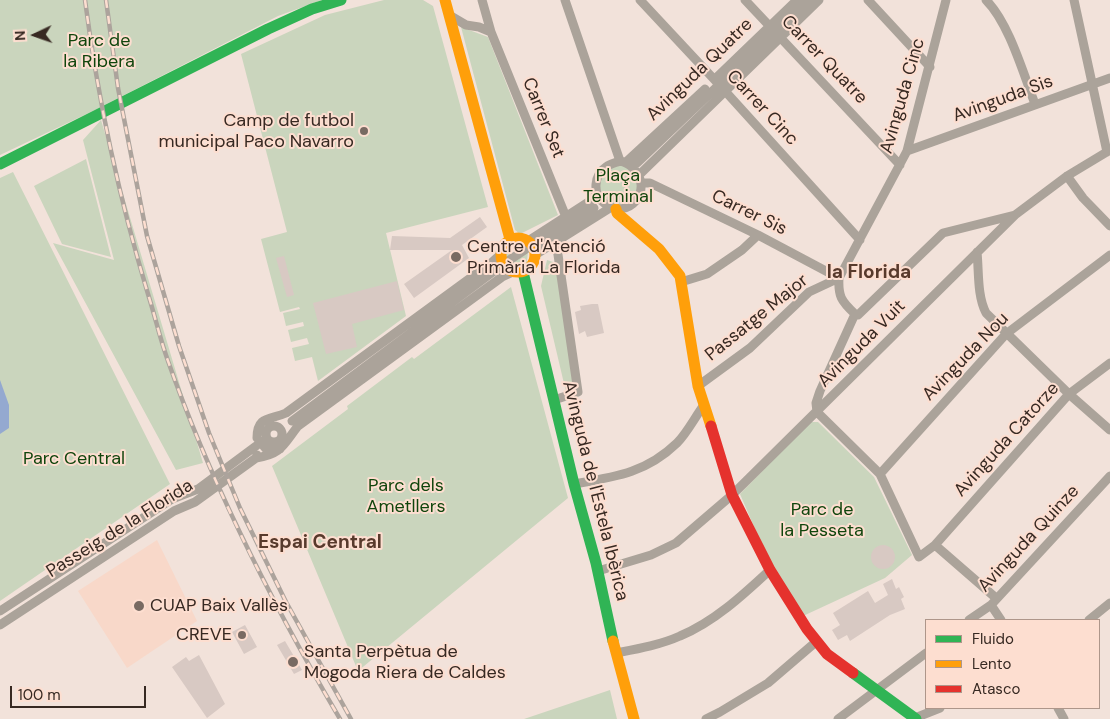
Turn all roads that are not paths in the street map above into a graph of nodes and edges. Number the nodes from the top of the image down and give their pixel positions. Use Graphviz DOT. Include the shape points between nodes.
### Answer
graph roads {
  1 [pos="341,0"];
  2 [pos="445,0"];
  3 [pos="482,0"];
  4 [pos="565,0"];
  5 [pos="640,0"];
  6 [pos="745,0"];
  7 [pos="796,0"];
  8 [pos="808,0"];
  9 [pos="819,0"];
  10 [pos="868,0"];
  11 [pos="946,0"];
  12 [pos="986,0"];
  13 [pos="1074,0"];
  14 [pos="449,15"];
  15 [pos="491,32"];
  16 [pos="775,32"];
  17 [pos="930,67"];
  18 [pos="1110,78"];
  19 [pos="719,85"];
  20 [pos="1092,85"];
  21 [pos="1035,104"];
  22 [pos="907,151"];
  23 [pos="1108,151"];
  24 [pos="623,162"];
  25 [pos="637,163"];
  26 [pos="0,164"];
  27 [pos="900,164"];
  28 [pos="1067,176"];
  29 [pos="641,179"];
  30 [pos="596,191"];
  31 [pos="594,208"];
  32 [pos="613,209"];
  33 [pos="1015,215"];
  34 [pos="566,217"];
  35 [pos="1110,226"];
  36 [pos="758,235"];
  37 [pos="510,239"];
  38 [pos="860,240"];
  39 [pos="556,241"];
  40 [pos="531,247"];
  41 [pos="977,252"];
  42 [pos="1110,255"];
  43 [pos="509,265"];
  44 [pos="839,278"];
  45 [pos="681,282"];
  46 [pos="855,314"];
  47 [pos="1006,334"];
  48 [pos="1110,363"];
  49 [pos="698,386"];
  50 [pos="1069,394"];
  51 [pos="554,400"];
  52 [pos="704,405"];
  53 [pos="817,412"];
  54 [pos="278,417"];
  55 [pos="292,421"];
  56 [pos="282,428"];
  57 [pos="1110,430"];
  58 [pos="290,436"];
  59 [pos="263,443"];
  60 [pos="280,448"];
  61 [pos="256,458"];
  62 [pos="880,474"];
  63 [pos="1110,476"];
  64 [pos="574,484"];
  65 [pos="732,495"];
  66 [pos="935,545"];
  67 [pos="770,570"];
  68 [pos="598,571"];
  69 [pos="993,602"];
  70 [pos="1110,603"];
  71 [pos="0,610"];
  72 [pos="971,619"];
  73 [pos="1001,619"];
  74 [pos="1090,619"];
  75 [pos="0,625"];
  76 [pos="817,641"];
  77 [pos="616,653"];
  78 [pos="925,654"];
  79 [pos="876,689"];
  80 [pos="938,709"];
  81 [pos="634,719"];
  82 [pos="706,719"];
  83 [pos="838,719"];
  84 [pos="916,719"];
  1 -- 26 [label="main road" via="268,29"];
  2 -- 14 [label="main road"];
  3 -- 15 [label="street, Carrer Set"];
  4 -- 24 [label="street"];
  5 -- 19 [label="street, Carrer Cinc"];
  6 -- 16 [label="street, Carrer Quatre"];
  7 -- 16 [label="street, Avinguda Quatre"];
  8 -- 16 [label="street, Avinguda Quatre"];
  9 -- 16 [label="street, Avinguda Quatre"];
  10 -- 17 [label="street"];
  11 -- 17 [label="street, Avinguda Cinc"];
  12 -- 21 [label="street" via="994,8 1008,35"];
  13 -- 20 [label="street"];
  14 -- 15 [label="street" via="466,25"];
  14 -- 37 [label="main road"];
  15 -- 34 [label="street, Carrer Set"];
  16 -- 19 [label="street, Avinguda Quatre"];
  16 -- 19 [label="street, Avinguda Quatre"];
  16 -- 27 [label="street, Carrer Quatre"];
  17 -- 22 [label="street, Avinguda Cinc"];
  18 -- 20 [label="street, Avinguda Sis"];
  19 -- 24 [label="street, Avinguda Quatre"];
  19 -- 25 [label="street, Avinguda Quatre"];
  19 -- 29 [label="street, Avinguda Quatre"];
  19 -- 38 [label="street, Carrer Cinc"];
  20 -- 21 [label="street, Avinguda Sis"];
  20 -- 23 [label="street"];
  21 -- 22 [label="street, Avinguda Sis"];
  22 -- 27 [label="street, Avinguda Cinc"];
  23 -- 28 [label="street, Avinguda Vuit"];
  24 -- 29 [label="street"];
  24 -- 30 [label="street" via="605,167 596,181"];
  27 -- 38 [label="street, Avinguda Cinc"];
  28 -- 33 [label="street, Avinguda Vuit"];
  28 -- 35 [label="street"];
  29 -- 32 [label="street" via="641,192 635,203"];
  29 -- 36 [label="street, Carrer Sis"];
  30 -- 32 [label="street" via="601,201"];
  30 -- 34 [label="street" via="590,201"];
  31 -- 40 [label="street"];
  32 -- 39 [label="street"];
  32 -- 45 [label="main road" via="659,249"];
  33 -- 41 [label="street, Avinguda Vuit"];
  33 -- 46 [label="street" via="943,233 858,315"];
  34 -- 40 [label="street"];
  36 -- 44 [label="street, Carrer Sis"];
  36 -- 45 [label="street" via="707,274"];
  37 -- 40 [label="main road" via="518,237"];
  37 -- 43 [label="main road" via="505,243"];
  38 -- 44 [label="street, Avinguda Cinc"];
  39 -- 40 [label="street"];
  39 -- 51 [label="street" via="578,392"];
  40 -- 43 [label="street"];
  40 -- 43 [label="main road" via="534,262 530,267"];
  41 -- 47 [label="street" via="983,307"];
  41 -- 53 [label="street, Avinguda Vuit"];
  42 -- 47 [label="street, Avinguda Nou"];
  43 -- 51 [label="main road, Avinguda de l'Estela Ibèrica"];
  43 -- 54 [label="street" via="491,263"];
  43 -- 55 [label="street"];
  43 -- 58 [label="street, Passeig de la Florida" via="502,277 305,420"];
  44 -- 46 [label="street" via="838,293"];
  44 -- 49 [label="street, Passatge Major" via="809,292 750,348"];
  45 -- 49 [label="main road"];
  46 -- 53 [label="street" via="820,391"];
  47 -- 50 [label="street"];
  47 -- 62 [label="street, Avinguda Nou"];
  48 -- 50 [label="street, Avinguda Catorze"];
  49 -- 52 [label="main road"];
  50 -- 57 [label="street"];
  50 -- 66 [label="street, Avinguda Catorze"];
  51 -- 64 [label="main road, Avinguda de l'Estela Ibèrica"];
  52 -- 64 [label="street" via="678,442 662,456 636,471"];
  52 -- 65 [label="main road"];
  53 -- 62 [label="street"];
  53 -- 65 [label="street, Avinguda Vuit"];
  54 -- 58 [label="street" via="288,424"];
  54 -- 59 [label="street" via="260,424 257,438"];
  56 -- 59 [label="street, Passeig de la Florida" via="280,440"];
  58 -- 60 [label="street, Passeig de la Florida"];
  59 -- 60 [label="street" via="270,450"];
  59 -- 61 [label="street, Passeig de la Florida"];
  59 -- 71 [label="street, Passeig de la Florida" via="198,489 172,499"];
  60 -- 61 [label="street, Passeig de la Florida" via="268,456"];
  61 -- 75 [label="street, Passeig de la Florida" via="195,502 174,511"];
  62 -- 66 [label="street" via="919,557"];
  63 -- 69 [label="street, Avinguda Quinze"];
  64 -- 68 [label="main road, Avinguda de l'Estela Ibèrica"];
  65 -- 67 [label="main road"];
  65 -- 68 [label="street, Avinguda Vuit" via="676,544"];
  66 -- 69 [label="street"];
  67 -- 76 [label="main road"];
  67 -- 77 [label="street" via="705,623 679,636"];
  68 -- 77 [label="main road, Avinguda de l'Estela Ibèrica"];
  69 -- 72 [label="street, Avinguda Quinze"];
  69 -- 73 [label="street"];
  70 -- 74 [label="street"];
  76 -- 79 [label="main road" via="827,654"];
  76 -- 82 [label="street" via="768,683"];
  77 -- 81 [label="main road, Avinguda de l'Estela Ibèrica"];
  78 -- 79 [label="street"];
  79 -- 83 [label="street"];
  79 -- 84 [label="main road"];
  80 -- 84 [label="street"];
}
